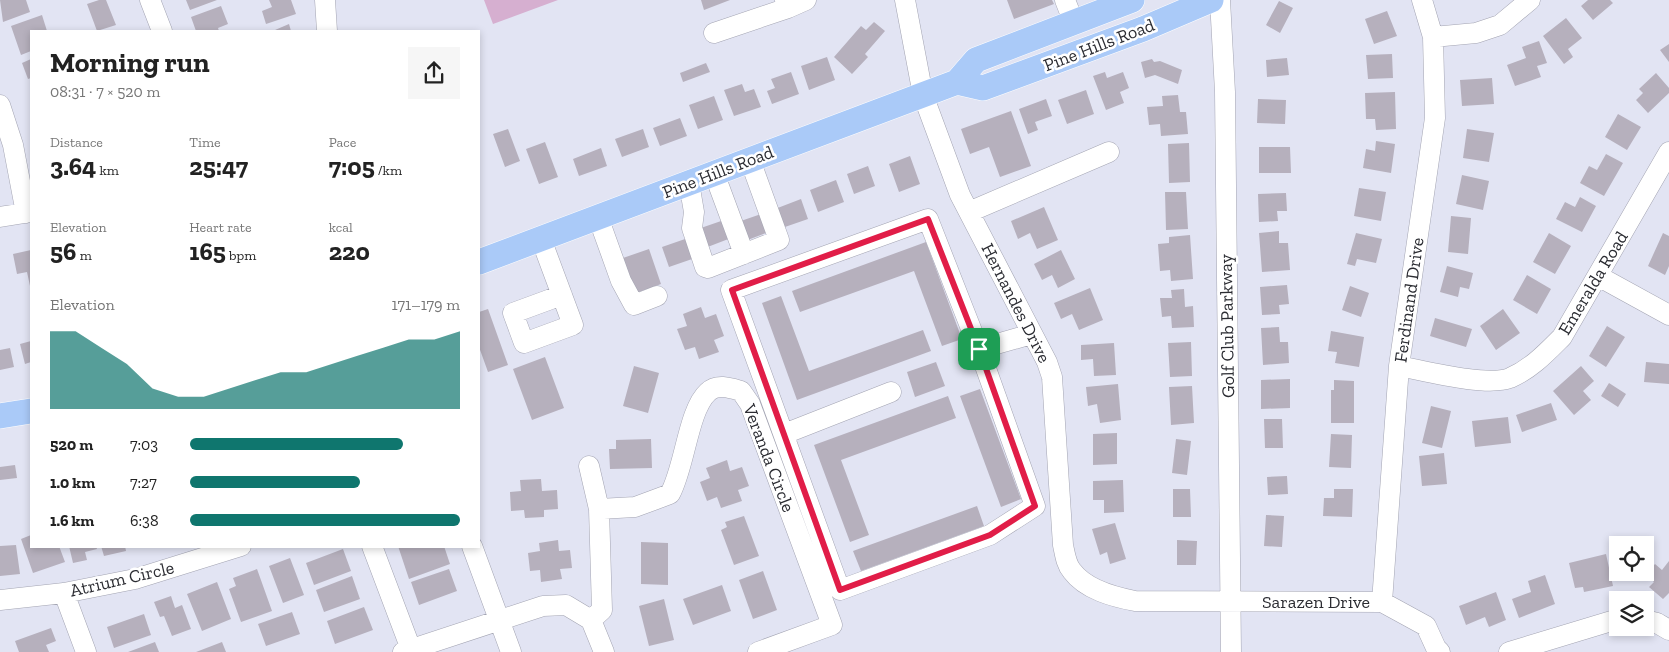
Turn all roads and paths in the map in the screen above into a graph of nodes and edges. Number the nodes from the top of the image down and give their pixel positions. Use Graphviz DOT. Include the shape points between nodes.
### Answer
graph roads {
  1 [pos="150,0"];
  2 [pos="325,0"];
  3 [pos="905,0"];
  4 [pos="1132,0"];
  5 [pos="1211,0"];
  6 [pos="1220,0"];
  7 [pos="1422,0"];
  8 [pos="1530,0"];
  9 [pos="793,2"];
  10 [pos="1069,11"];
  11 [pos="162,30"];
  12 [pos="327,30"];
  13 [pos="714,33"];
  14 [pos="1433,36"];
  15 [pos="957,82"];
  16 [pos="923,95"];
  17 [pos="0,105"];
  18 [pos="1109,152"];
  19 [pos="1669,152"];
  20 [pos="750,160"];
  21 [pos="714,173"];
  22 [pos="689,183"];
  23 [pos="28,212"];
  24 [pos="969,212"];
  25 [pos="0,217"];
  26 [pos="598,217"];
  27 [pos="541,239"];
  28 [pos="744,254"];
  29 [pos="480,262"];
  30 [pos="1598,276"];
  31 [pos="562,295"];
  32 [pos="658,296"];
  33 [pos="1669,315"];
  34 [pos="1032,334"];
  35 [pos="979,349"];
  36 [pos="1399,366"];
  37 [pos="891,392"];
  38 [pos="30,411"];
  39 [pos="0,416"];
  40 [pos="784,434"];
  41 [pos="588,466"];
  42 [pos="599,509"];
  43 [pos="236,548"];
  44 [pos="373,548"];
  45 [pos="473,548"];
  46 [pos="64,593"];
  47 [pos="0,600"];
  48 [pos="1230,602"];
  49 [pos="1382,602"];
  50 [pos="591,620"];
  51 [pos="500,621"];
  52 [pos="1609,622"];
  53 [pos="1654,622"];
  54 [pos="1669,630"];
  55 [pos="408,651"];
  56 [pos="86,652"];
  57 [pos="511,652"];
  58 [pos="604,652"];
  59 [pos="758,652"];
  60 [pos="1231,652"];
  61 [pos="1440,652"];
  62 [pos="1509,652"];
  1 -- 11 [label="street"];
  2 -- 12 [label="street"];
  3 -- 16 [label="street, Hernandes Drive"];
  4 -- 10 [label="main road, Pine Hills Road"];
  5 -- 15 [label="main road, Pine Hills Road" via="1143,29 983,88"];
  6 -- 48 [label="street, Golf Club Parkway" via="1225,92"];
  7 -- 14 [label="street, Ferdinand Drive"];
  8 -- 14 [label="street" via="1500,25 1476,33"];
  9 -- 13 [label="street"];
  10 -- 15 [label="main road, Pine Hills Road" via="976,60"];
  14 -- 36 [label="street, Ferdinand Drive" via="1435,118"];
  15 -- 16 [label="main road, Pine Hills Road"];
  16 -- 20 [label="main road, Pine Hills Road"];
  16 -- 24 [label="street, Hernandes Drive"];
  17 -- 23 [label="street" via="14,144"];
  18 -- 24 [label="street"];
  19 -- 30 [label="street, Emeralda Road"];
  20 -- 21 [label="main road, Pine Hills Road"];
  20 -- 28 [label="street" via="779,240"];
  21 -- 22 [label="main road, Pine Hills Road"];
  21 -- 28 [label="street"];
  22 -- 26 [label="main road, Pine Hills Road"];
  22 -- 28 [label="street" via="694,212 692,228 705,267"];
  23 -- 25 [label="street"];
  24 -- 34 [label="street, Hernandes Drive"];
  26 -- 27 [label="main road, Pine Hills Road"];
  26 -- 32 [label="street" via="620,281 634,305"];
  27 -- 29 [label="main road, Pine Hills Road"];
  27 -- 31 [label="street"];
  30 -- 33 [label="street"];
  30 -- 36 [label="street, Emeralda Road" via="1562,338 1537,363 1509,378 1479,380"];
  31 -- 31 [label="street" via="513,313 524,343 573,325"];
  34 -- 35 [label="street"];
  34 -- 48 [label="street, Hernandes Drive" via="1052,378 1063,545 1072,571 1096,589 1128,600"];
  35 -- 40 [label="street" via="928,219 732,290"];
  35 -- 40 [label="street" via="1035,506 990,535 840,590"];
  36 -- 49 [label="street, Ferdinand Drive"];
  37 -- 40 [label="street"];
  38 -- 39 [label="main road"];
  41 -- 42 [label="street"];
  42 -- 50 [label="street" via="602,610"];
  42 -- 59 [label="street, Veranda Circle" via="635,507 670,494 678,480 698,405 709,390 725,386 741,391 750,404 832,625"];
  43 -- 46 [label="street, Atrium Circle" via="135,579"];
  44 -- 55 [label="street"];
  45 -- 51 [label="street"];
  46 -- 47 [label="street, Atrium Circle"];
  46 -- 56 [label="street"];
  48 -- 49 [label="street, Sarazen Drive"];
  48 -- 60 [label="street, Golf Club Parkway"];
  49 -- 61 [label="street, Sarazen Drive" via="1426,626"];
  50 -- 51 [label="street" via="566,605 543,606"];
  50 -- 58 [label="street"];
  51 -- 55 [label="street"];
  51 -- 57 [label="street"];
  52 -- 62 [label="street"];
  53 -- 54 [label="street"];
}
